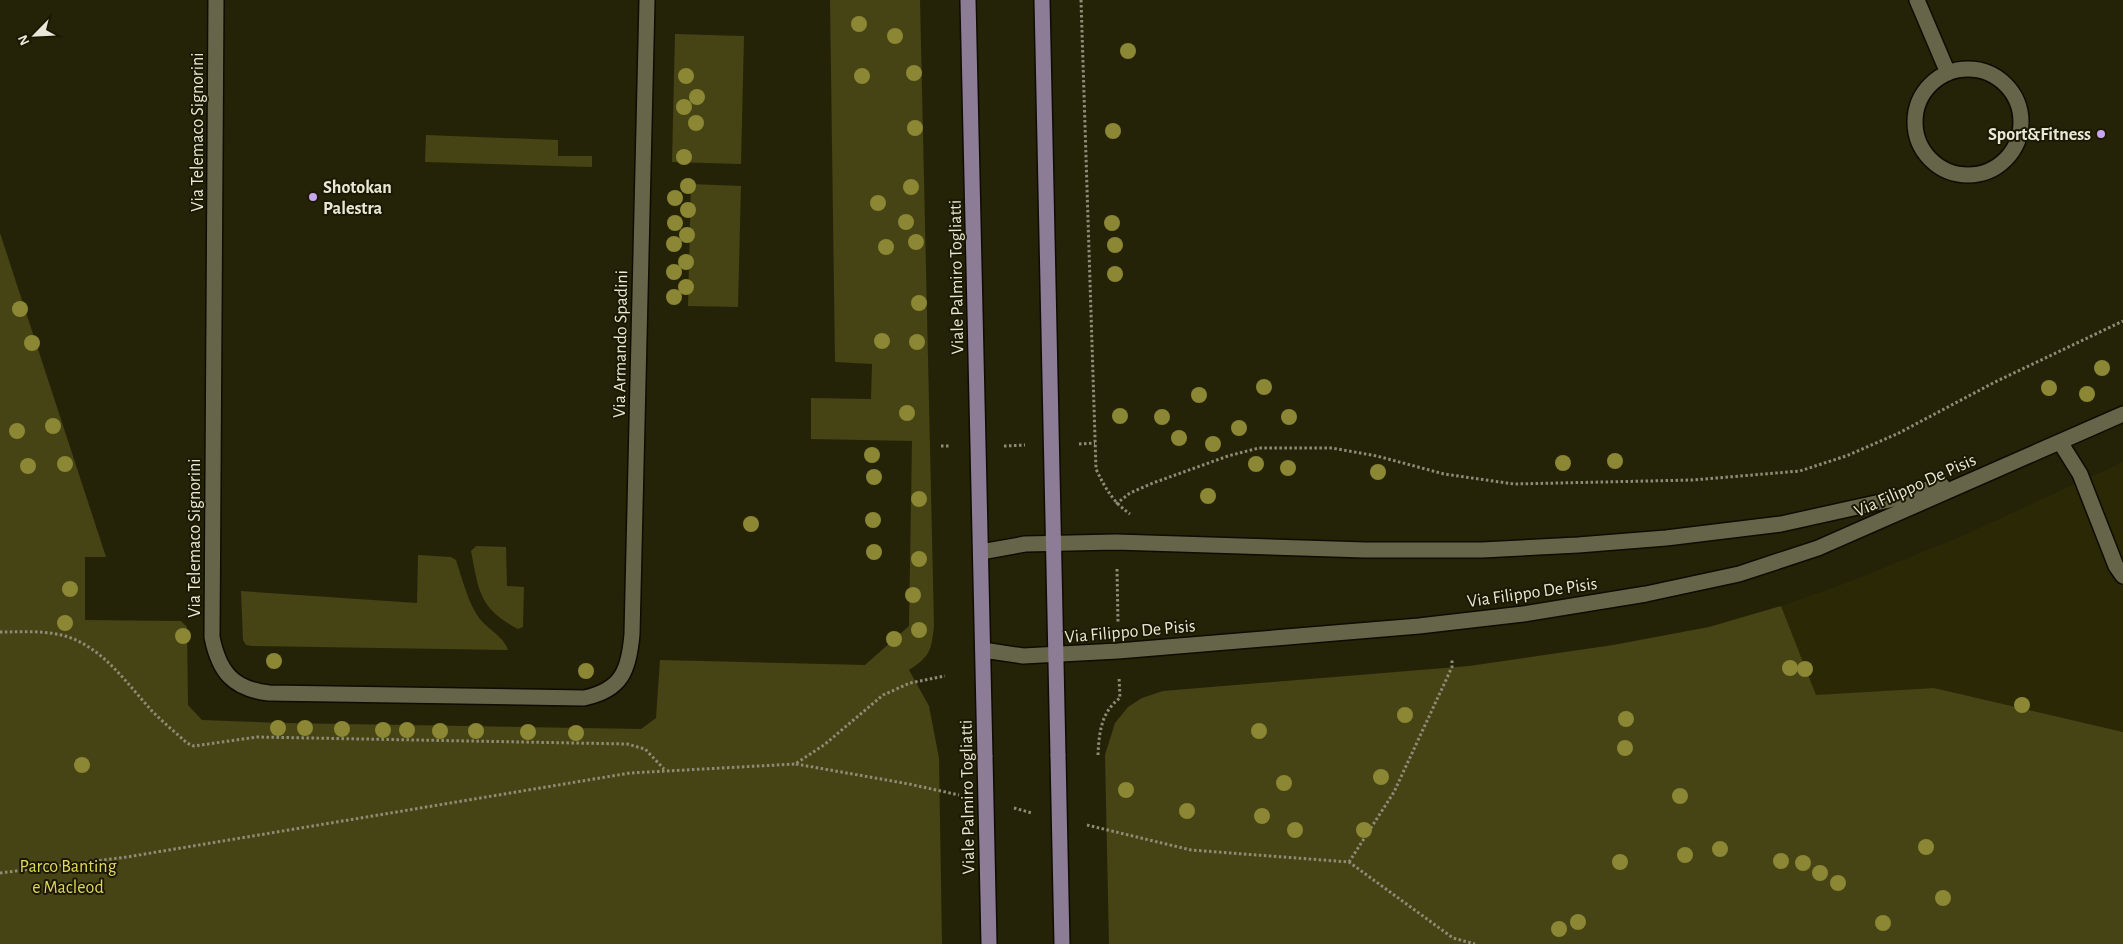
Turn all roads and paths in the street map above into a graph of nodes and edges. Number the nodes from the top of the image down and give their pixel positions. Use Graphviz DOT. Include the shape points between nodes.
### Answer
graph roads {
  1 [pos="216,0"];
  2 [pos="647,0"];
  3 [pos="968,0"];
  4 [pos="1042,0"];
  5 [pos="1082,0"];
  6 [pos="1917,0"];
  7 [pos="1948,73"];
  8 [pos="2123,321"];
  9 [pos="2123,414"];
  10 [pos="2060,442"];
  11 [pos="1095,443"];
  12 [pos="1051,445"];
  13 [pos="941,446"];
  14 [pos="978,446"];
  15 [pos="1992,471"];
  16 [pos="1116,504"];
  17 [pos="1137,517"];
  18 [pos="1116,542"];
  19 [pos="1053,543"];
  20 [pos="981,552"];
  21 [pos="2123,576"];
  22 [pos="0,632"];
  23 [pos="983,650"];
  24 [pos="1118,651"];
  25 [pos="1056,656"];
  26 [pos="1452,658"];
  27 [pos="944,676"];
  28 [pos="616,684"];
  29 [pos="1098,755"];
  30 [pos="795,764"];
  31 [pos="665,770"];
  32 [pos="965,797"];
  33 [pos="1012,808"];
  34 [pos="1040,814"];
  35 [pos="1077,823"];
  36 [pos="1349,862"];
  37 [pos="0,873"];
  38 [pos="989,944"];
  39 [pos="1062,944"];
  40 [pos="1475,944"];
  1 -- 28 [label="street, Via Telemaco Signorini" via="212,637 220,666 243,687 257,692 286,694 584,698"];
  2 -- 28 [label="street, Via Armando Spadini" via="632,634 628,665"];
  3 -- 14 [label="main road, Viale Palmiro Togliatti"];
  4 -- 12 [label="main road"];
  5 -- 11 [label="path"];
  6 -- 7 [label="street"];
  7 -- 7 [label="street" via="1923,94 1915,125 1918,141 1926,155 1946,170 1969,175 1985,173 2000,166 2019,138 2018,104 2010,89 1997,78 1981,71 1964,69"];
  8 -- 16 [label="path" via="1995,382 1897,434 1800,471 1693,480 1514,484 1444,474 1332,448 1259,448 1153,483 1130,493"];
  9 -- 10 [label="street, Via Filippo De Pisis"];
  10 -- 15 [label="street, Via Filippo De Pisis"];
  10 -- 21 [label="street" via="2080,474 2116,566"];
  11 -- 12 [label="path"];
  11 -- 16 [label="path" via="1096,469"];
  12 -- 14 [label="path"];
  12 -- 19 [label="main road"];
  13 -- 14 [label="path"];
  14 -- 20 [label="main road, Viale Palmiro Togliatti"];
  15 -- 18 [label="street, Via Filippo De Pisis" via="1886,501 1781,524 1666,538 1482,550 1365,550"];
  15 -- 24 [label="street, Via Filippo De Pisis" via="1818,548 1739,574 1646,594 1523,614 1419,626"];
  16 -- 17 [label="path"];
  16 -- 18 [label="path"];
  18 -- 19 [label="street, Via Filippo De Pisis"];
  18 -- 24 [label="path"];
  19 -- 20 [label="street"];
  19 -- 25 [label="main road"];
  20 -- 23 [label="main road, Viale Palmiro Togliatti"];
  22 -- 31 [label="path" via="40,632 86,644 105,659 154,713 194,746 257,737 628,744 645,749"];
  23 -- 25 [label="street" via="1023,656"];
  23 -- 38 [label="main road, Viale Palmiro Togliatti, bridge"];
  24 -- 25 [label="street, Via Filippo De Pisis"];
  24 -- 29 [label="path" via="1120,698 1103,718"];
  25 -- 39 [label="main road, bridge"];
  26 -- 36 [label="path" via="1452,666 1394,792"];
  27 -- 30 [label="path" via="910,683 882,695 824,745"];
  30 -- 31 [label="path"];
  30 -- 32 [label="path"];
  31 -- 37 [label="path" via="630,773 127,857"];
  33 -- 34 [label="path"];
  35 -- 36 [label="path" via="1191,850"];
  36 -- 40 [label="path" via="1453,938"];
}
